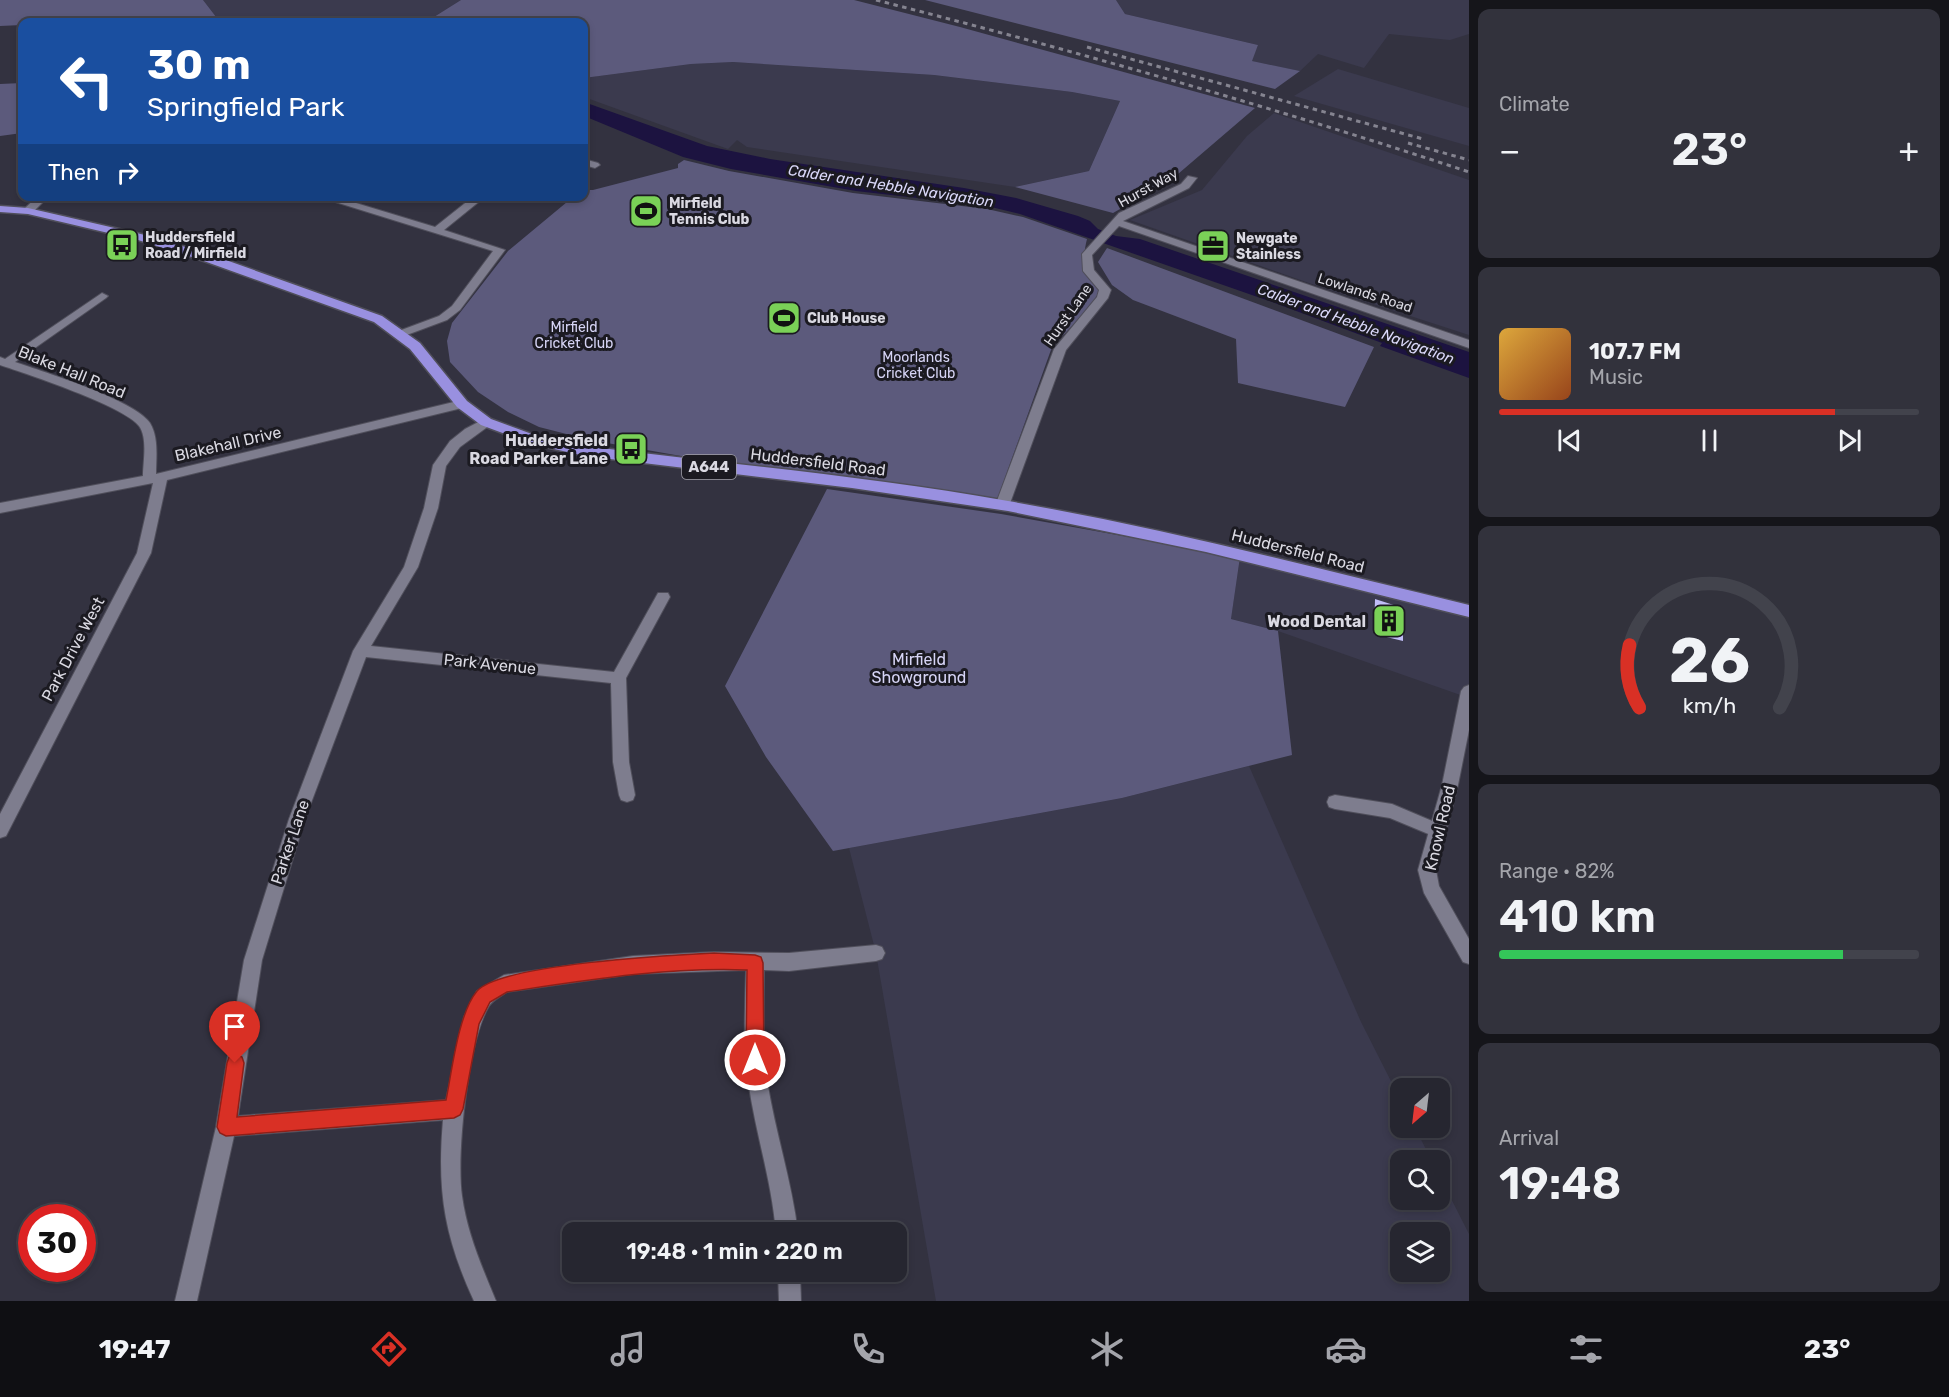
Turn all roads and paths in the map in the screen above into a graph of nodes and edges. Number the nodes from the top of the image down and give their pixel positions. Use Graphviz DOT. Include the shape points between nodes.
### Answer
graph roads {
  1 [pos="588,163"];
  2 [pos="595,165"];
  3 [pos="1192,178"];
  4 [pos="38,201"];
  5 [pos="340,201"];
  6 [pos="475,201"];
  7 [pos="0,209"];
  8 [pos="28,210"];
  9 [pos="1114,224"];
  10 [pos="436,231"];
  11 [pos="102,296"];
  12 [pos="400,334"];
  13 [pos="1469,344"];
  14 [pos="3,362"];
  15 [pos="462,404"];
  16 [pos="486,422"];
  17 [pos="155,478"];
  18 [pos="1002,506"];
  19 [pos="0,508"];
  20 [pos="663,597"];
  21 [pos="1469,610"];
  22 [pos="361,651"];
  23 [pos="618,678"];
  24 [pos="1468,695"];
  25 [pos="627,795"];
  26 [pos="1335,802"];
  27 [pos="0,831"];
  28 [pos="1438,831"];
  29 [pos="876,953"];
  30 [pos="1469,956"];
  31 [pos="755,963"];
  32 [pos="454,1109"];
  33 [pos="226,1127"];
  34 [pos="786,1222"];
  35 [pos="789,1282"];
  36 [pos="186,1301"];
  37 [pos="485,1301"];
  38 [pos="790,1301"];
  1 -- 2 [label="street"];
  3 -- 9 [label="street, Hurst Way" via="1185,186 1123,215"];
  4 -- 8 [label="street"];
  5 -- 10 [label="street"];
  6 -- 10 [label="street"];
  7 -- 8 [label="highway, Huddersfield Road / A644"];
  8 -- 12 [label="highway, Huddersfield Road / A644" via="205,257 378,318"];
  9 -- 13 [label="street, Lowlands Road"];
  9 -- 18 [label="street, Hurst Lane" via="1087,254 1089,271 1105,290 1102,298 1060,348"];
  10 -- 12 [label="street" via="500,250 456,308 443,318"];
  11 -- 14 [label="street"];
  12 -- 15 [label="highway, Huddersfield Road / A644" via="415,346"];
  14 -- 17 [label="street, Blake Hall Road" via="123,408 144,423"];
  15 -- 16 [label="highway, Huddersfield Road / A644"];
  15 -- 17 [label="street, Blakehall Drive"];
  16 -- 18 [label="highway, Huddersfield Road / A644" via="537,441 585,451 942,495"];
  16 -- 22 [label="street, Parker Lane" via="455,444 440,465 431,508 411,567"];
  17 -- 19 [label="street, Blakehall Drive"];
  17 -- 27 [label="street, Park Drive West" via="144,553"];
  18 -- 21 [label="highway, Huddersfield Road / A644" via="1234,553"];
  20 -- 23 [label="street"];
  22 -- 23 [label="street, Park Avenue"];
  22 -- 33 [label="street, Parker Lane" via="297,819 266,915 254,960"];
  23 -- 25 [label="street" via="621,762"];
  24 -- 28 [label="street, Knowl Road"];
  26 -- 28 [label="street" via="1392,811"];
  28 -- 30 [label="street, Knowl Road" via="1427,870 1430,886"];
  29 -- 31 [label="street"];
  31 -- 32 [label="street" via="633,965 504,984 484,996 471,1023"];
  31 -- 34 [label="street" via="755,1060"];
  32 -- 33 [label="street"];
  32 -- 37 [label="street" via="450,1186 465,1249"];
  33 -- 36 [label="street, Parker Lane"];
  35 -- 38 [label="street"];
}
